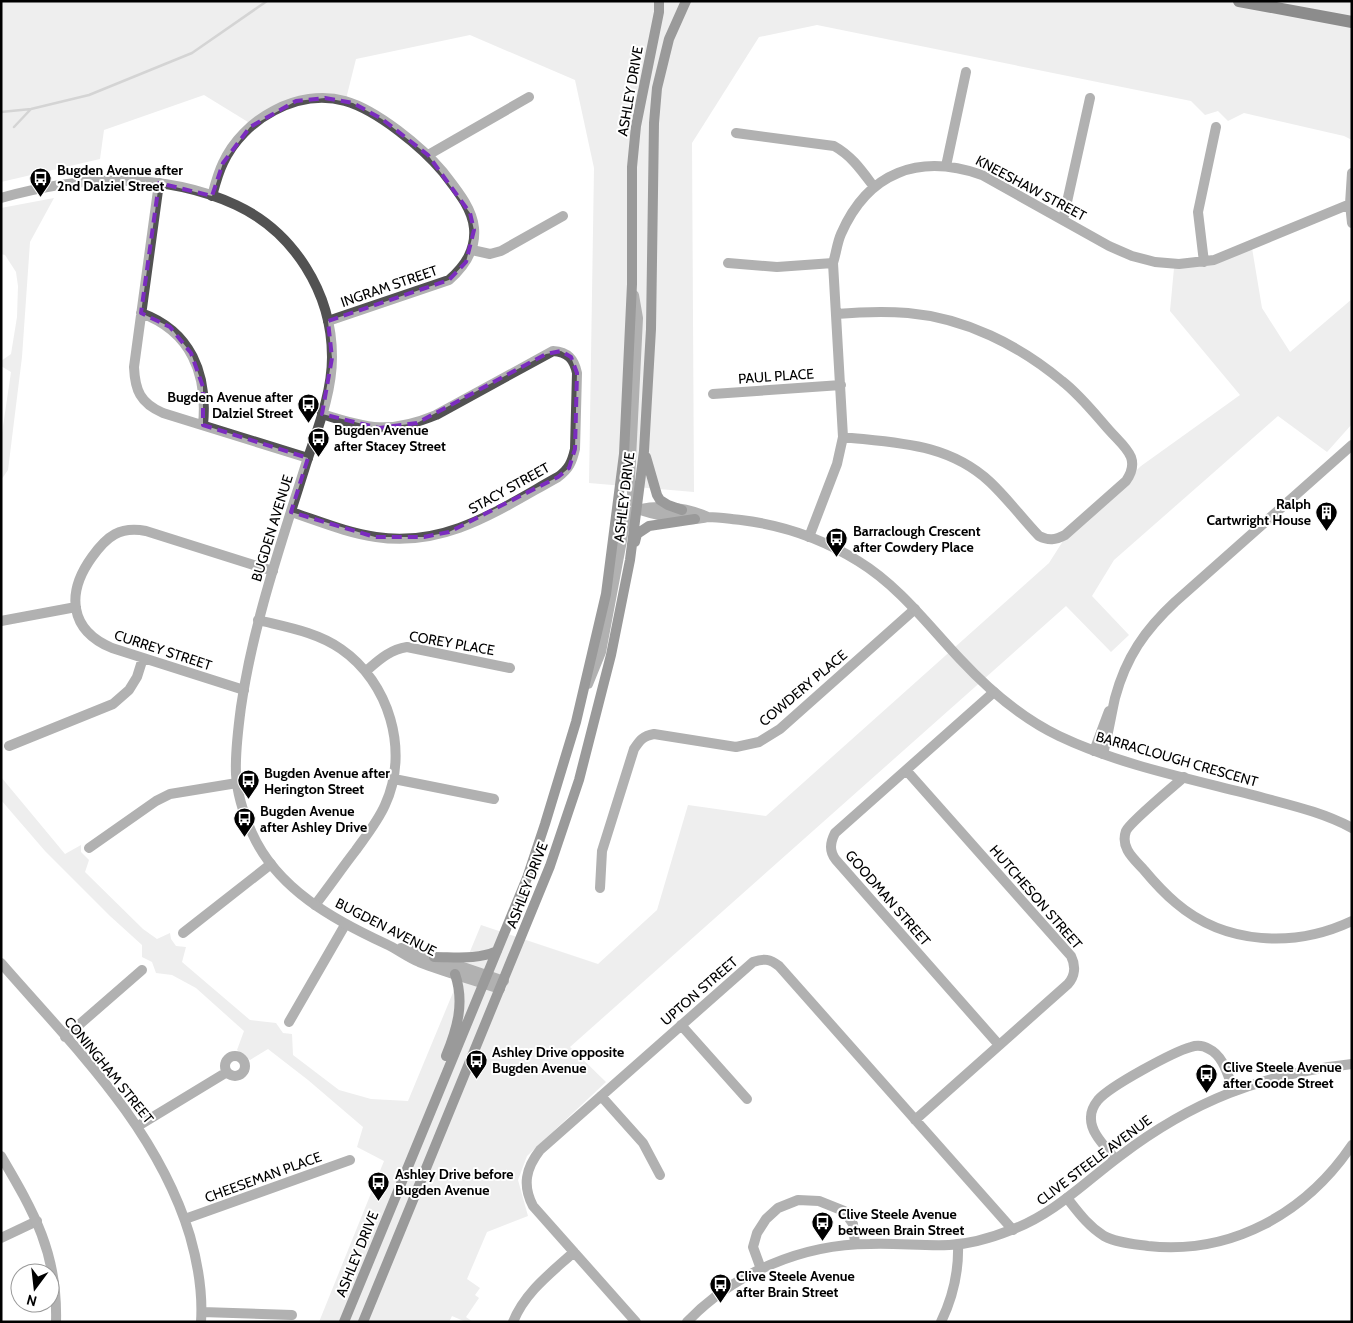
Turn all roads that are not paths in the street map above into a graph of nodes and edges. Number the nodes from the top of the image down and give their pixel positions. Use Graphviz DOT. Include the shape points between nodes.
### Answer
graph roads {
  1 [pos="659,1"];
  2 [pos="686,1"];
  3 [pos="1239,1"];
  4 [pos="1352,22"];
  5 [pos="966,72"];
  6 [pos="529,97"];
  7 [pos="1090,98"];
  8 [pos="1216,127"];
  9 [pos="736,133"];
  10 [pos="428,155"];
  11 [pos="946,166"];
  12 [pos="1352,173"];
  13 [pos="159,184"];
  14 [pos="874,187"];
  15 [pos="212,196"];
  16 [pos="5,197"];
  17 [pos="1350,204"];
  18 [pos="563,216"];
  19 [pos="1063,220"];
  20 [pos="1352,223"];
  21 [pos="472,250"];
  22 [pos="1204,262"];
  23 [pos="728,263"];
  24 [pos="833,263"];
  25 [pos="632,284"];
  26 [pos="141,313"];
  27 [pos="836,314"];
  28 [pos="328,321"];
  29 [pos="841,385"];
  30 [pos="713,394"];
  31 [pos="322,414"];
  32 [pos="203,425"];
  33 [pos="843,437"];
  34 [pos="1352,445"];
  35 [pos="644,451"];
  36 [pos="308,458"];
  37 [pos="637,508"];
  38 [pos="682,510"];
  39 [pos="291,512"];
  40 [pos="708,517"];
  41 [pos="695,519"];
  42 [pos="809,537"];
  43 [pos="630,560"];
  44 [pos="273,571"];
  45 [pos="76,607"];
  46 [pos="915,609"];
  47 [pos="258,620"];
  48 [pos="1,622"];
  49 [pos="143,658"];
  50 [pos="510,668"];
  51 [pos="366,671"];
  52 [pos="244,690"];
  53 [pos="994,692"];
  54 [pos="583,698"];
  55 [pos="9,746"];
  56 [pos="1098,752"];
  57 [pos="906,770"];
  58 [pos="1184,777"];
  59 [pos="394,779"];
  60 [pos="237,783"];
  61 [pos="494,799"];
  62 [pos="1352,828"];
  63 [pos="89,848"];
  64 [pos="271,864"];
  65 [pos="600,888"];
  66 [pos="315,905"];
  67 [pos="1352,921"];
  68 [pos="345,924"];
  69 [pos="183,933"];
  70 [pos="387,945"];
  71 [pos="497,951"];
  72 [pos="434,957"];
  73 [pos="1,963"];
  74 [pos="142,970"];
  75 [pos="455,974"];
  76 [pos="485,979"];
  77 [pos="502,985"];
  78 [pos="289,1022"];
  79 [pos="681,1025"];
  80 [pos="65,1037"];
  81 [pos="999,1045"];
  82 [pos="1352,1064"];
  83 [pos="227,1072"];
  84 [pos="1234,1091"];
  85 [pos="601,1096"];
  86 [pos="436,1098"];
  87 [pos="746,1099"];
  88 [pos="915,1120"];
  89 [pos="138,1126"];
  90 [pos="1352,1145"];
  91 [pos="1,1156"];
  92 [pos="1115,1159"];
  93 [pos="350,1160"];
  94 [pos="660,1175"];
  95 [pos="1067,1198"];
  96 [pos="185,1219"];
  97 [pos="37,1221"];
  98 [pos="1013,1230"];
  99 [pos="1,1238"];
  100 [pos="856,1244"];
  101 [pos="958,1244"];
  102 [pos="574,1252"];
  103 [pos="761,1269"];
  104 [pos="292,1315"];
  105 [pos="201,1317"];
  106 [pos="56,1322"];
  107 [pos="344,1322"];
  108 [pos="363,1322"];
  109 [pos="512,1322"];
  110 [pos="636,1322"];
  111 [pos="687,1322"];
  112 [pos="941,1322"];
  1 -- 25 [label="main road, ASHLEY DRIVE" via="636,126 632,167"];
  2 -- 35 [label="main road, ASHLEY DRIVE" via="664,55 656,97 652,328"];
  3 -- 4 [label="main road"];
  5 -- 11 [label="street"];
  6 -- 10 [label="street"];
  7 -- 19 [label="street"];
  8 -- 22 [label="street" via="1198,212"];
  9 -- 14 [label="street" via="834,146 855,162"];
  10 -- 15 [label="street" via="406,136 353,103 315,98 277,109 250,127 223,163"];
  10 -- 21 [label="street" via="453,185 470,213 474,230"];
  11 -- 14 [label="street, KNEESHAW STREET" via="918,166"];
  11 -- 19 [label="street, KNEESHAW STREET" via="982,174"];
  12 -- 17 [label="street"];
  13 -- 15 [label="street, BUGDEN AVENUE"];
  13 -- 16 [label="street, BUGDEN AVENUE" via="89,181 54,185"];
  13 -- 26 [label="street"];
  14 -- 24 [label="street, KNEESHAW STREET" via="850,216 840,236"];
  15 -- 28 [label="street, BUGDEN AVENUE" via="250,212 292,248 317,286"];
  17 -- 20 [label="street"];
  17 -- 22 [label="street, KNEESHAW STREET" via="1234,253"];
  18 -- 21 [label="street" via="501,252 490,254"];
  19 -- 22 [label="street, KNEESHAW STREET" via="1132,256 1155,262"];
  21 -- 28 [label="street, INGRAM STREET" via="466,262 449,280"];
  23 -- 24 [label="street" via="777,267"];
  24 -- 27 [label="street, KNEESHAW STREET"];
  25 -- 37 [label="street" via="638,318 630,479"];
  25 -- 54 [label="main road, ASHLEY DRIVE" via="624,454 616,524 606,594"];
  26 -- 32 [label="street" via="170,327 191,353 203,387"];
  26 -- 32 [label="street" via="134,367 139,394 152,408"];
  27 -- 29 [label="street, KNEESHAW STREET"];
  27 -- 33 [label="street" via="875,312 926,316 959,324 1006,343 1036,360 1082,400 1131,455 1133,467 1126,481 1065,534 1050,540 1038,536 990,482 951,456 908,444"];
  28 -- 31 [label="street, BUGDEN AVENUE" via="332,358"];
  29 -- 30 [label="street, PAUL PLACE"];
  29 -- 33 [label="street, KNEESHAW STREET"];
  31 -- 36 [label="street, BUGDEN AVENUE"];
  31 -- 39 [label="street, STACY STREET" via="360,426 398,428 436,415 553,351 570,357 577,373 575,450 569,468 473,523 424,538 400,539 375,537"];
  32 -- 36 [label="street"];
  33 -- 42 [label="street, KNEESHAW STREET" via="837,464"];
  34 -- 56 [label="street" via="1145,633 1133,651"];
  35 -- 37 [label="main road, ASHLEY DRIVE"];
  35 -- 38 [label="main road" via="660,500"];
  36 -- 39 [label="street, BUGDEN AVENUE"];
  37 -- 38 [label="street, BARRACLOUGH CRESCENT"];
  37 -- 41 [label="street, BARRACLOUGH CRESCENT" via="654,514"];
  37 -- 43 [label="main road, ASHLEY DRIVE"];
  37 -- 54 [label="street" via="627,514 601,652"];
  38 -- 40 [label="street, BARRACLOUGH CRESCENT"];
  39 -- 44 [label="street, BUGDEN AVENUE"];
  40 -- 41 [label="street, BARRACLOUGH CRESCENT"];
  40 -- 42 [label="street, BARRACLOUGH CRESCENT" via="776,526"];
  41 -- 43 [label="main road" via="649,526 638,534"];
  42 -- 46 [label="street, BARRACLOUGH CRESCENT" via="831,545 863,564 886,580"];
  43 -- 77 [label="main road, ASHLEY DRIVE" via="611,655 579,780 550,866"];
  44 -- 45 [label="street, CURREY STREET" via="146,531 122,531 99,546 85,566 76,589"];
  44 -- 47 [label="street, BUGDEN AVENUE"];
  45 -- 48 [label="street"];
  45 -- 49 [label="street, CURREY STREET" via="85,628 100,643"];
  46 -- 53 [label="street, BARRACLOUGH CRESCENT"];
  46 -- 65 [label="street, COWDERY PLACE" via="780,729 759,742 736,747 654,734 640,740 634,749 602,851"];
  47 -- 51 [label="street" via="322,638 341,649"];
  47 -- 52 [label="street, BUGDEN AVENUE"];
  49 -- 52 [label="street, CURREY STREET"];
  49 -- 55 [label="street" via="129,690 113,704"];
  50 -- 51 [label="street, COREY PLACE" via="407,647 385,655"];
  51 -- 59 [label="street" via="390,720 395,756"];
  52 -- 60 [label="street, BUGDEN AVENUE" via="236,743"];
  53 -- 56 [label="street, BARRACLOUGH CRESCENT" via="1044,728"];
  53 -- 57 [label="street, GOODMAN STREET"];
  54 -- 71 [label="main road, ASHLEY DRIVE" via="527,878"];
  56 -- 58 [label="street, BARRACLOUGH CRESCENT"];
  57 -- 81 [label="street, GOODMAN STREET" via="836,833 831,841 832,856"];
  57 -- 81 [label="street, HUTCHESON STREET" via="1074,962 1075,971 1068,984"];
  58 -- 62 [label="street, BARRACLOUGH CRESCENT" via="1320,814"];
  58 -- 67 [label="street" via="1129,826 1124,841 1128,852 1177,904 1222,930 1273,940 1312,936"];
  59 -- 61 [label="street"];
  59 -- 66 [label="street" via="372,828"];
  60 -- 63 [label="street" via="170,794"];
  60 -- 64 [label="street, BUGDEN AVENUE" via="245,817"];
  64 -- 66 [label="street, BUGDEN AVENUE"];
  64 -- 69 [label="street"];
  66 -- 68 [label="street, BUGDEN AVENUE"];
  68 -- 70 [label="street, BUGDEN AVENUE"];
  68 -- 78 [label="street"];
  70 -- 72 [label="street"];
  70 -- 75 [label="street, BUGDEN AVENUE" via="416,961"];
  71 -- 72 [label="main road" via="478,957"];
  71 -- 76 [label="main road, ASHLEY DRIVE"];
  72 -- 76 [label="street"];
  73 -- 80 [label="street, CONINGHAM STREET"];
  74 -- 80 [label="street"];
  75 -- 76 [label="street, BUGDEN AVENUE"];
  75 -- 86 [label="main road" via="460,990 459,1014 436,1081"];
  76 -- 77 [label="street, BUGDEN AVENUE"];
  76 -- 86 [label="main road, ASHLEY DRIVE"];
  77 -- 108 [label="main road, ASHLEY DRIVE"];
  79 -- 85 [label="street, UPTON STREET"];
  79 -- 87 [label="street"];
  79 -- 88 [label="street, UPTON STREET" via="753,962 761,959 773,961"];
  80 -- 89 [label="street, CONINGHAM STREET"];
  81 -- 88 [label="street, HUTCHESON STREET"];
  82 -- 84 [label="street, CLIVE STEELE AVENUE" via="1284,1074"];
  83 -- 89 [label="street"];
  84 -- 92 [label="street, CLIVE STEELE AVENUE" via="1173,1119"];
  84 -- 92 [label="street" via="1218,1055 1201,1046 1191,1047 1152,1065 1100,1098 1092,1111 1095,1133"];
  85 -- 94 [label="street" via="643,1143"];
  85 -- 102 [label="street, UPTON STREET" via="540,1150 527,1171 527,1190 533,1206"];
  86 -- 107 [label="main road, ASHLEY DRIVE"];
  88 -- 98 [label="street, UPTON STREET"];
  89 -- 96 [label="street, CONINGHAM STREET" via="166,1175"];
  90 -- 95 [label="street" via="1318,1187 1282,1215 1228,1239 1158,1247 1112,1239 1094,1230"];
  91 -- 97 [label="street"];
  92 -- 95 [label="street, CLIVE STEELE AVENUE"];
  93 -- 96 [label="street, CHEESEMAN PLACE"];
  95 -- 98 [label="street, CLIVE STEELE AVENUE"];
  96 -- 105 [label="street, CONINGHAM STREET" via="198,1267"];
  97 -- 99 [label="street"];
  97 -- 106 [label="street" via="52,1267"];
  98 -- 101 [label="street, CLIVE STEELE AVENUE"];
  100 -- 101 [label="street, CLIVE STEELE AVENUE"];
  100 -- 103 [label="street, CLIVE STEELE AVENUE" via="796,1255"];
  100 -- 103 [label="street" via="853,1224 844,1211 819,1201 798,1200 778,1208 756,1233 753,1247"];
  101 -- 112 [label="street" via="955,1286"];
  102 -- 109 [label="street" via="532,1290"];
  102 -- 110 [label="street, UPTON STREET"];
  103 -- 111 [label="street, CLIVE STEELE AVENUE" via="720,1293"];
  104 -- 105 [label="street"];
}
